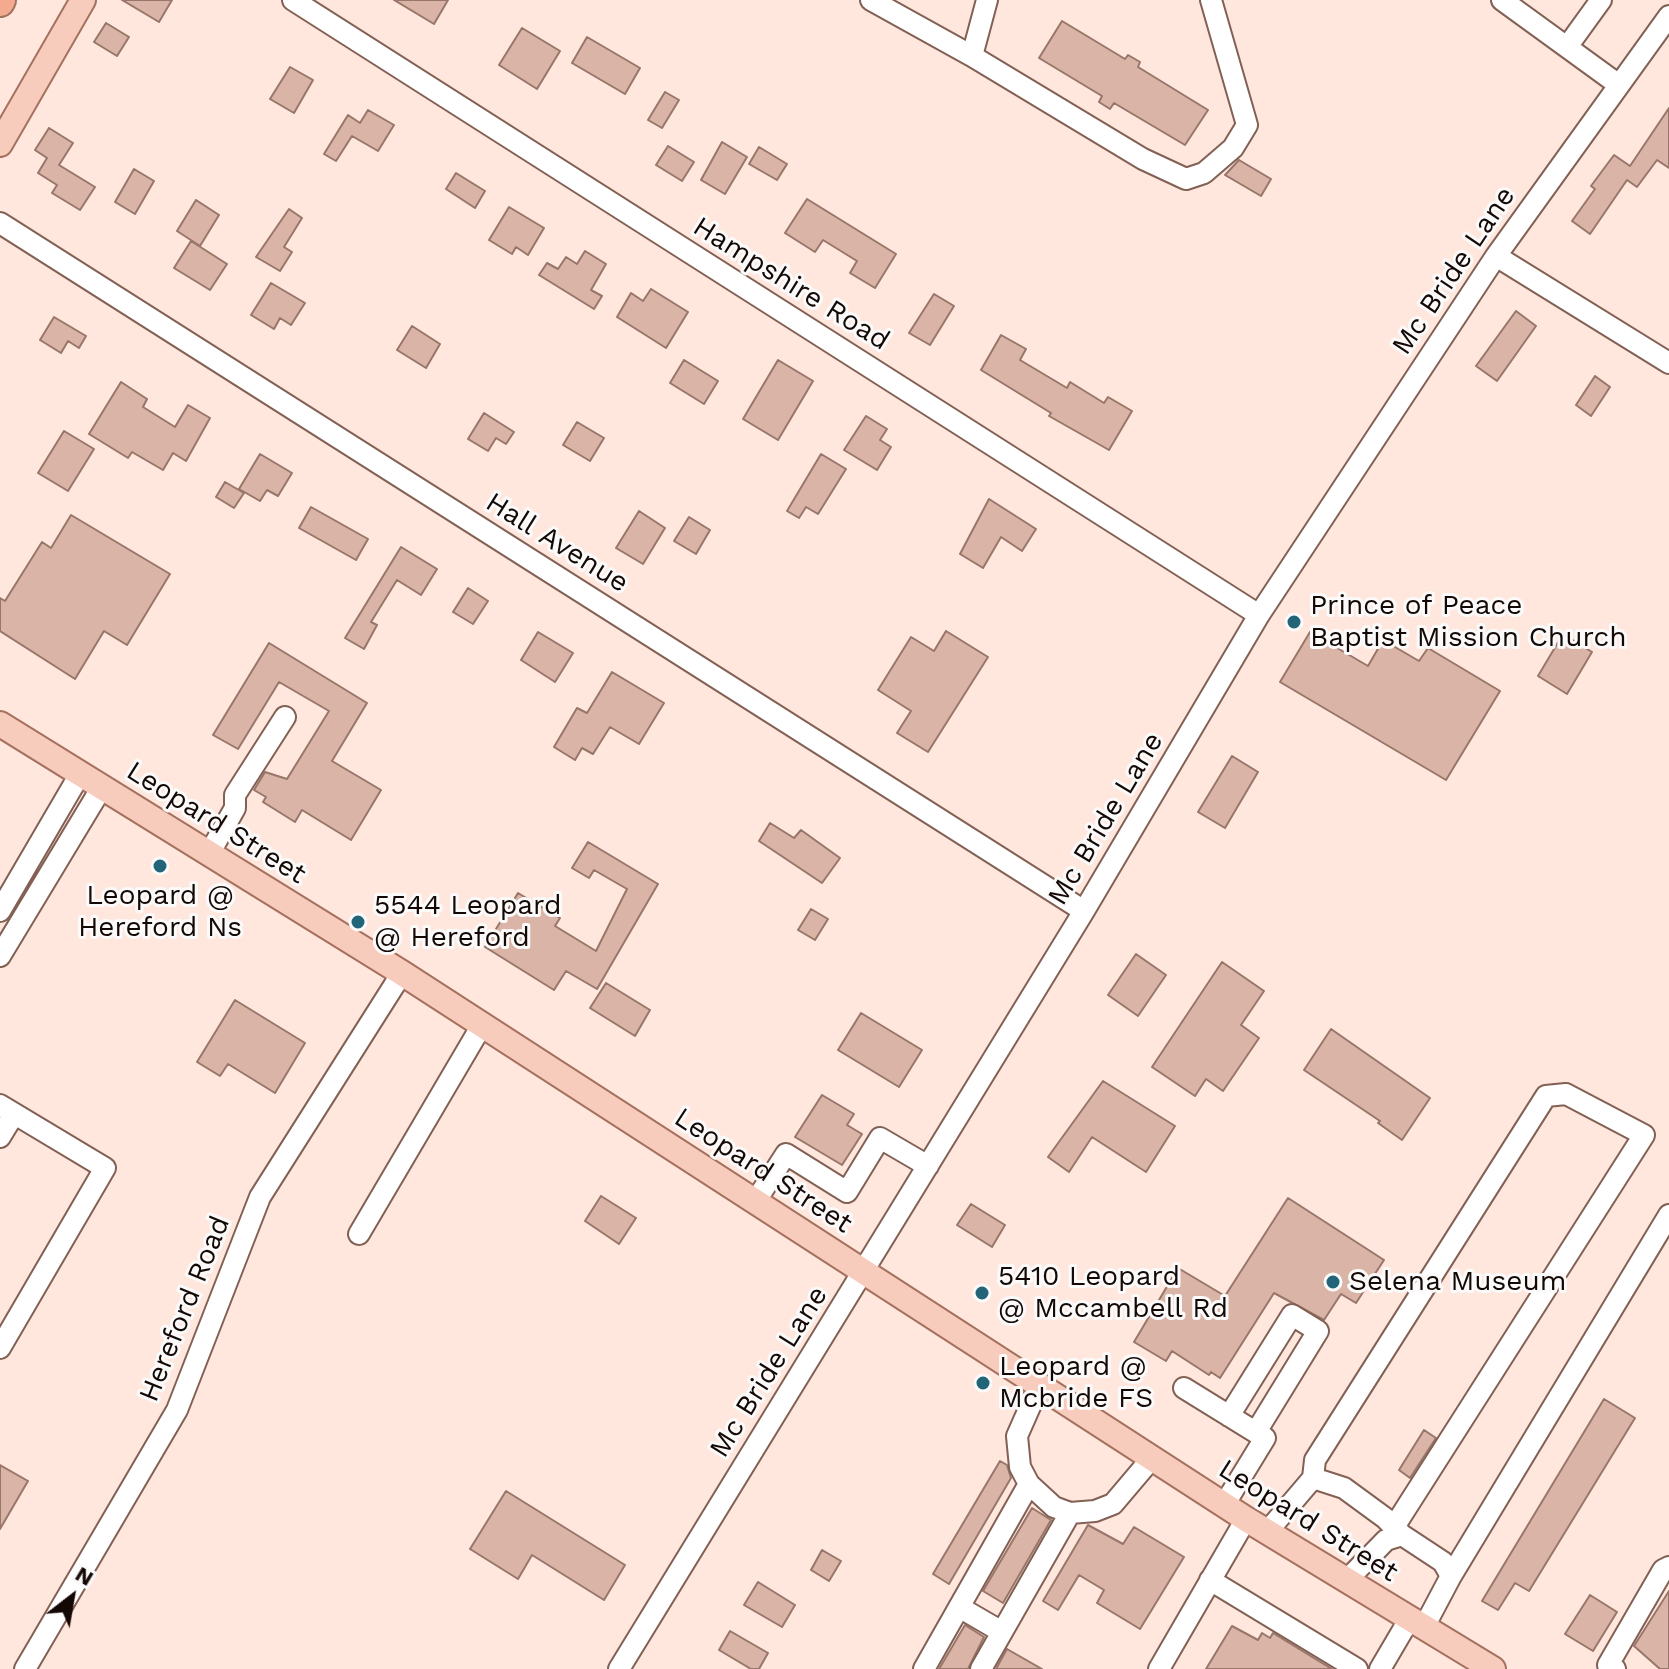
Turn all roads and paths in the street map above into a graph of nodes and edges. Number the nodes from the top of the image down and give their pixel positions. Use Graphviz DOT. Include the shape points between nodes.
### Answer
graph roads {
  1 [pos="83,0"];
  2 [pos="293,0"];
  3 [pos="871,0"];
  4 [pos="987,0"];
  5 [pos="1211,0"];
  6 [pos="1502,0"];
  7 [pos="1601,0"];
  8 [pos="1669,16"];
  9 [pos="1567,47"];
  10 [pos="972,56"];
  11 [pos="1619,85"];
  12 [pos="0,144"];
  13 [pos="0,223"];
  14 [pos="1496,256"];
  15 [pos="1669,363"];
  16 [pos="1259,615"];
  17 [pos="285,717"];
  18 [pos="0,724"];
  19 [pos="80,774"];
  20 [pos="102,787"];
  21 [pos="209,854"];
  22 [pos="1084,911"];
  23 [pos="0,912"];
  24 [pos="19,924"];
  25 [pos="0,956"];
  26 [pos="402,973"];
  27 [pos="482,1025"];
  28 [pos="7,1110"];
  29 [pos="0,1137"];
  30 [pos="928,1166"];
  31 [pos="755,1202"];
  32 [pos="1669,1215"];
  33 [pos="359,1234"];
  34 [pos="863,1272"];
  35 [pos="0,1348"];
  36 [pos="1040,1384"];
  37 [pos="1184,1388"];
  38 [pos="1229,1416"];
  39 [pos="1256,1432"];
  40 [pos="1152,1458"];
  41 [pos="1313,1478"];
  42 [pos="1029,1484"];
  43 [pos="1224,1505"];
  44 [pos="1070,1513"];
  45 [pos="1257,1525"];
  46 [pos="1398,1531"];
  47 [pos="1669,1567"];
  48 [pos="1451,1576"];
  49 [pos="1210,1580"];
  50 [pos="1347,1580"];
  51 [pos="959,1607"];
  52 [pos="1417,1623"];
  53 [pos="1002,1632"];
  54 [pos="1487,1667"];
  55 [pos="1610,1668"];
  56 [pos="25,1669"];
  57 [pos="619,1669"];
  58 [pos="924,1669"];
  59 [pos="981,1669"];
  60 [pos="1159,1669"];
  61 [pos="1357,1669"];
  62 [pos="1380,1669"];
  1 -- 12 [label="main road"];
  2 -- 16 [label="street, Hampshire Road"];
  3 -- 10 [label="street"];
  4 -- 10 [label="street"];
  5 -- 10 [label="street" via="1247,125 1233,148 1204,173 1186,179 1143,159"];
  6 -- 9 [label="street"];
  7 -- 9 [label="street"];
  8 -- 11 [label="street, Mc Bride Lane"];
  9 -- 11 [label="street"];
  11 -- 14 [label="street, Mc Bride Lane"];
  13 -- 22 [label="street, Hall Avenue"];
  14 -- 15 [label="street"];
  14 -- 16 [label="street, Mc Bride Lane"];
  16 -- 22 [label="street, Mc Bride Lane"];
  17 -- 21 [label="street" via="235,795 235,808"];
  18 -- 19 [label="main road, Leopard Street"];
  19 -- 20 [label="main road, Leopard Street"];
  19 -- 23 [label="street"];
  20 -- 21 [label="main road, Leopard Street"];
  20 -- 24 [label="street"];
  21 -- 26 [label="main road, Leopard Street"];
  22 -- 30 [label="street, Mc Bride Lane"];
  23 -- 24 [label="street"];
  24 -- 25 [label="street"];
  26 -- 27 [label="main road, Leopard Street"];
  26 -- 56 [label="street, Hereford Road" via="260,1197 177,1410"];
  27 -- 31 [label="main road, Leopard Street"];
  27 -- 33 [label="street"];
  28 -- 29 [label="street"];
  28 -- 35 [label="street" via="105,1168"];
  30 -- 31 [label="street" via="880,1138 847,1192 786,1154"];
  30 -- 34 [label="street, Mc Bride Lane"];
  31 -- 34 [label="main road, Leopard Street"];
  32 -- 48 [label="street"];
  34 -- 36 [label="main road, Leopard Street"];
  34 -- 57 [label="street, Mc Bride Lane"];
  36 -- 40 [label="main road, Leopard Street"];
  36 -- 42 [label="street" via="1017,1436 1020,1467"];
  37 -- 38 [label="street"];
  38 -- 39 [label="street"];
  38 -- 39 [label="street" via="1292,1315 1318,1331"];
  39 -- 43 [label="street" via="1265,1438"];
  40 -- 43 [label="main road, Leopard Street"];
  40 -- 44 [label="street" via="1113,1504"];
  41 -- 45 [label="street"];
  41 -- 46 [label="street" via="1344,1488"];
  41 -- 46 [label="street" via="1315,1460 1546,1096 1566,1094 1644,1135"];
  42 -- 44 [label="street" via="1054,1507"];
  42 -- 51 [label="street"];
  43 -- 45 [label="main road, Leopard Street"];
  44 -- 53 [label="street"];
  45 -- 49 [label="street"];
  45 -- 50 [label="main road, Leopard Street"];
  46 -- 48 [label="street" via="1443,1562"];
  46 -- 50 [label="street"];
  47 -- 55 [label="street"];
  48 -- 52 [label="street"];
  49 -- 60 [label="street"];
  49 -- 61 [label="street"];
  50 -- 52 [label="main road, Leopard Street"];
  51 -- 53 [label="street"];
  51 -- 58 [label="street"];
  52 -- 54 [label="main road, Leopard Street"];
  52 -- 62 [label="street"];
  53 -- 59 [label="street"];
}
